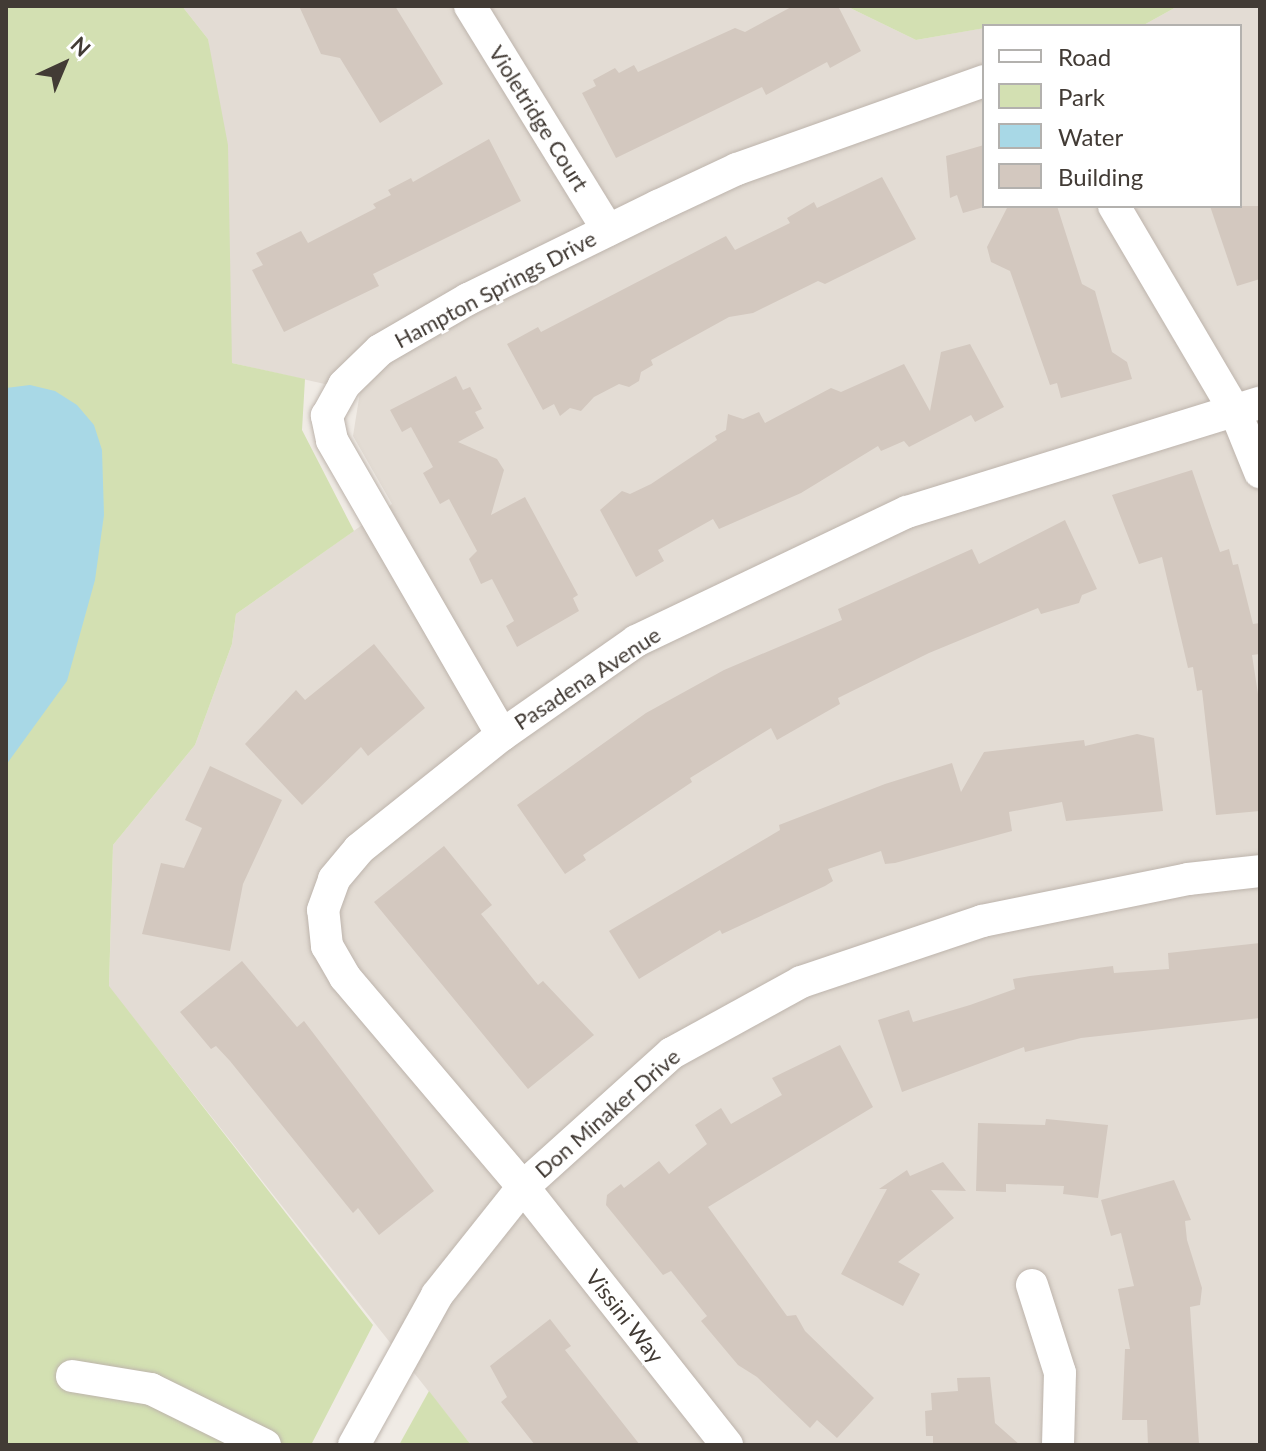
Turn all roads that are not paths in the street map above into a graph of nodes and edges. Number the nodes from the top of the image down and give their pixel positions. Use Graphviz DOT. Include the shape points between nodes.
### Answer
graph roads {
  1 [pos="470,6"];
  2 [pos="982,82"];
  3 [pos="1115,208"];
  4 [pos="608,230"];
  5 [pos="1248,408"];
  6 [pos="1260,472"];
  7 [pos="502,735"];
  8 [pos="1260,871"];
  9 [pos="523,1187"];
  10 [pos="1032,1285"];
  11 [pos="72,1376"];
  12 [pos="265,1445"];
  13 [pos="354,1445"];
  14 [pos="727,1445"];
  15 [pos="1058,1445"];
  1 -- 4 [label="street, Violetridge Court"];
  2 -- 4 [label="street, Hampton Springs Drive" via="737,169"];
  3 -- 5 [label="street"];
  4 -- 7 [label="street, Hampton Springs Drive" via="468,299 380,350 344,385 327,416 332,440"];
  5 -- 6 [label="street"];
  5 -- 7 [label="street, Pasadena Avenue" via="907,512 636,641"];
  7 -- 9 [label="street, Pasadena Avenue" via="359,849 334,879 323,910 327,946 345,977"];
  8 -- 9 [label="street, Don Minaker Drive" via="1188,879 982,921 801,982 672,1053"];
  9 -- 13 [label="street, Don Minaker Drive" via="437,1295"];
  9 -- 14 [label="street, Vissini Way"];
  10 -- 15 [label="street" via="1060,1373"];
  11 -- 12 [label="street" via="151,1389"];
}
